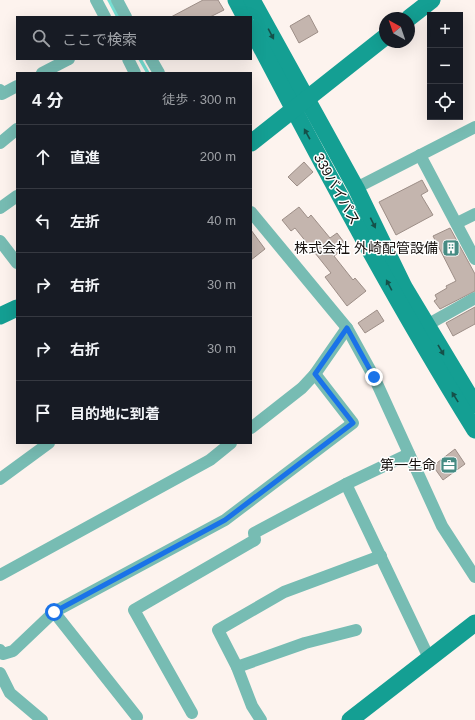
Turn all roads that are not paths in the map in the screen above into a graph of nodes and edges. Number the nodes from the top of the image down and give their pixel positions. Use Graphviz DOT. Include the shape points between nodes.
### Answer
graph roads {
  1 [pos="96,0"];
  2 [pos="117,0"];
  3 [pos="236,0"];
  4 [pos="252,0"];
  5 [pos="432,0"];
  6 [pos="415,13"];
  7 [pos="104,16"];
  8 [pos="125,16"];
  9 [pos="244,16"];
  10 [pos="252,30"];
  11 [pos="379,42"];
  12 [pos="67,60"];
  13 [pos="128,60"];
  14 [pos="152,60"];
  15 [pos="44,72"];
  16 [pos="134,72"];
  17 [pos="158,72"];
  18 [pos="16,87"];
  19 [pos="0,90"];
  20 [pos="300,104"];
  21 [pos="475,127"];
  22 [pos="16,130"];
  23 [pos="252,142"];
  24 [pos="0,143"];
  25 [pos="420,155"];
  26 [pos="356,188"];
  27 [pos="16,197"];
  28 [pos="0,208"];
  29 [pos="252,213"];
  30 [pos="475,214"];
  31 [pos="457,223"];
  32 [pos="0,241"];
  33 [pos="475,258"];
  34 [pos="16,262"];
  35 [pos="475,298"];
  36 [pos="16,308"];
  37 [pos="0,316"];
  38 [pos="427,325"];
  39 [pos="347,328"];
  40 [pos="315,374"];
  41 [pos="475,405"];
  42 [pos="252,427"];
  43 [pos="475,430"];
  44 [pos="48,444"];
  45 [pos="230,444"];
  46 [pos="409,454"];
  47 [pos="1,476"];
  48 [pos="346,484"];
  49 [pos="380,556"];
  50 [pos="0,574"];
  51 [pos="475,577"];
  52 [pos="54,612"];
  53 [pos="475,623"];
  54 [pos="356,630"];
  55 [pos="2,652"];
  56 [pos="429,658"];
  57 [pos="0,667"];
  58 [pos="237,667"];
  59 [pos="0,673"];
  60 [pos="192,713"];
  61 [pos="137,717"];
  62 [pos="359,717"];
  63 [pos="42,720"];
  64 [pos="261,720"];
  1 -- 7 [label="street"];
  2 -- 8 [label="street"];
  3 -- 9 [label="street"];
  4 -- 20 [label="street, one-way"];
  5 -- 6 [label="street"];
  10 -- 20 [label="street, 339バイパス"];
  11 -- 20 [label="street"];
  12 -- 15 [label="street"];
  13 -- 16 [label="street"];
  14 -- 17 [label="street"];
  18 -- 19 [label="street" via="2,94"];
  20 -- 23 [label="street"];
  20 -- 26 [label="street"];
  43 -- 20 [label="street, 339バイパス, one-way" via="394,293"];
  21 -- 25 [label="street"];
  22 -- 24 [label="street"];
  25 -- 26 [label="street"];
  25 -- 31 [label="street"];
  26 -- 38 [label="street, one-way" via="404,287"];
  27 -- 28 [label="street"];
  29 -- 39 [label="street"];
  30 -- 31 [label="street"];
  31 -- 33 [label="street"];
  32 -- 34 [label="street"];
  35 -- 38 [label="street"];
  36 -- 37 [label="street"];
  38 -- 41 [label="street, one-way"];
  39 -- 40 [label="street"];
  39 -- 46 [label="street" via="374,377"];
  40 -- 42 [label="street" via="302,388"];
  40 -- 52 [label="street" via="353,423 225,520"];
  44 -- 47 [label="street"];
  45 -- 50 [label="street" via="210,460"];
  46 -- 48 [label="street"];
  46 -- 51 [label="street" via="442,526"];
  48 -- 49 [label="street"];
  48 -- 60 [label="street" via="254,533 255,540 134,610"];
  49 -- 56 [label="street"];
  49 -- 58 [label="street" via="284,592 218,630"];
  52 -- 55 [label="street" via="13,651"];
  52 -- 61 [label="street"];
  53 -- 56 [label="street"];
  54 -- 58 [label="street" via="305,643"];
  55 -- 57 [label="street"];
  56 -- 62 [label="street"];
  58 -- 64 [label="street" via="252,706"];
  59 -- 63 [label="street" via="10,693"];
}
